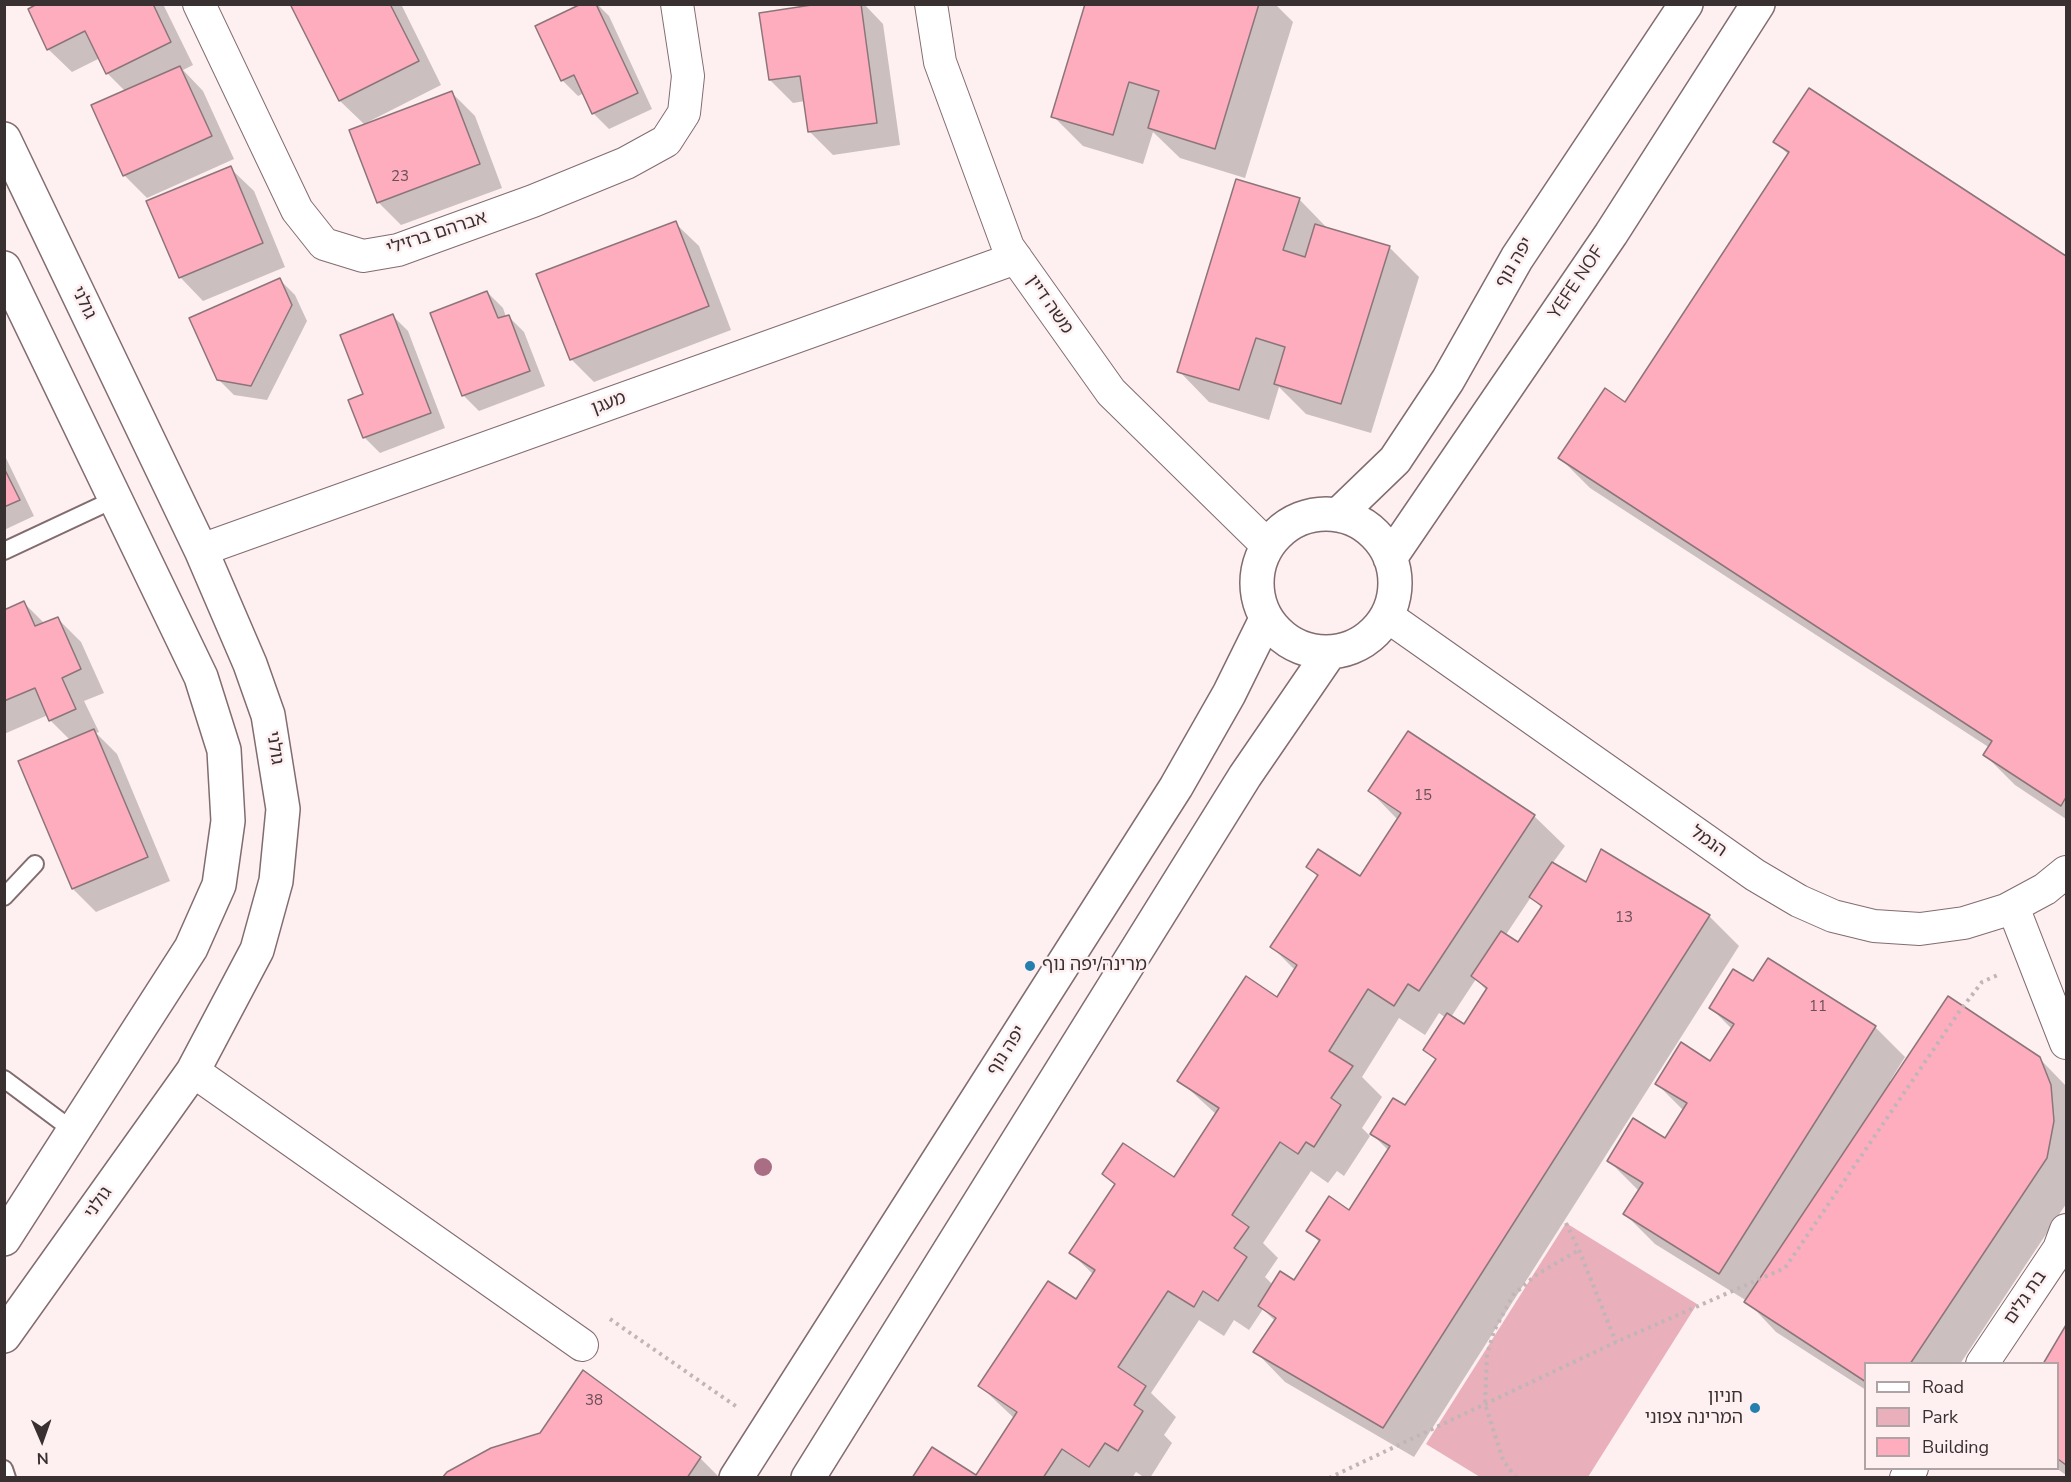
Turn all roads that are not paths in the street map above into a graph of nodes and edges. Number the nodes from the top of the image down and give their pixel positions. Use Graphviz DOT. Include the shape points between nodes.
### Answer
graph roads {
  1 [pos="199,4"];
  2 [pos="677,4"];
  3 [pos="931,4"];
  4 [pos="1686,4"];
  5 [pos="1758,4"];
  6 [pos="4,139"];
  7 [pos="1017,258"];
  8 [pos="4,268"];
  9 [pos="115,499"];
  10 [pos="1338,515"];
  11 [pos="1267,545"];
  12 [pos="201,550"];
  13 [pos="4,551"];
  14 [pos="1390,558"];
  15 [pos="1387,616"];
  16 [pos="1266,619"];
  17 [pos="1330,652"];
  18 [pos="35,864"];
  19 [pos="2067,872"];
  20 [pos="4,897"];
  21 [pos="2013,907"];
  22 [pos="2067,1043"];
  23 [pos="193,1071"];
  24 [pos="4,1079"];
  25 [pos="75,1132"];
  26 [pos="2067,1230"];
  27 [pos="4,1239"];
  28 [pos="4,1336"];
  29 [pos="582,1345"];
  30 [pos="1983,1362"];
  31 [pos="4,1469"];
  32 [pos="7,1478"];
  33 [pos="736,1478"];
  34 [pos="808,1478"];
  1 -- 2 [label="street, אברהם ברזילי" via="297,210 324,244 363,256 398,250 533,201 626,163 666,141 684,113 688,76"];
  3 -- 7 [label="street, משה דיין" via="940,62 1008,247"];
  4 -- 10 [label="main road, יפה נוף" via="1517,258 1448,380 1395,460"];
  5 -- 14 [label="main road, YEFE NOF" via="1611,234"];
  6 -- 12 [label="main road, גולני"];
  7 -- 11 [label="street, משה דיין" via="1111,392"];
  7 -- 12 [label="street, מעגן"];
  8 -- 9 [label="main road"];
  9 -- 13 [label="lane"];
  9 -- 25 [label="main road" via="201,677 224,750 228,821 219,885 191,948"];
  10 -- 11 [label="main road" via="1298,520"];
  10 -- 14 [label="main road" via="1370,530"];
  11 -- 16 [label="main road" via="1256,582 1258,601"];
  12 -- 23 [label="main road, גולני" via="268,715 283,809 276,881 257,950"];
  14 -- 15 [label="main road" via="1394,578"];
  15 -- 17 [label="main road" via="1363,641"];
  15 -- 21 [label="street, הנמל" via="1755,875 1799,901 1833,916 1874,926 1920,929 1964,922"];
  16 -- 17 [label="main road" via="1294,644"];
  16 -- 33 [label="main road, יפה נוף" via="1176,787"];
  17 -- 34 [label="main road" via="1245,776"];
  18 -- 20 [label="lane"];
  19 -- 21 [label="street, הנמל"];
  21 -- 22 [label="street"];
  23 -- 28 [label="main road, גולני"];
  23 -- 29 [label="street"];
  24 -- 25 [label="lane"];
  25 -- 27 [label="main road"];
  26 -- 30 [label="street, בת גלים" via="2059,1249"];
  31 -- 32 [label="lane"];
}
